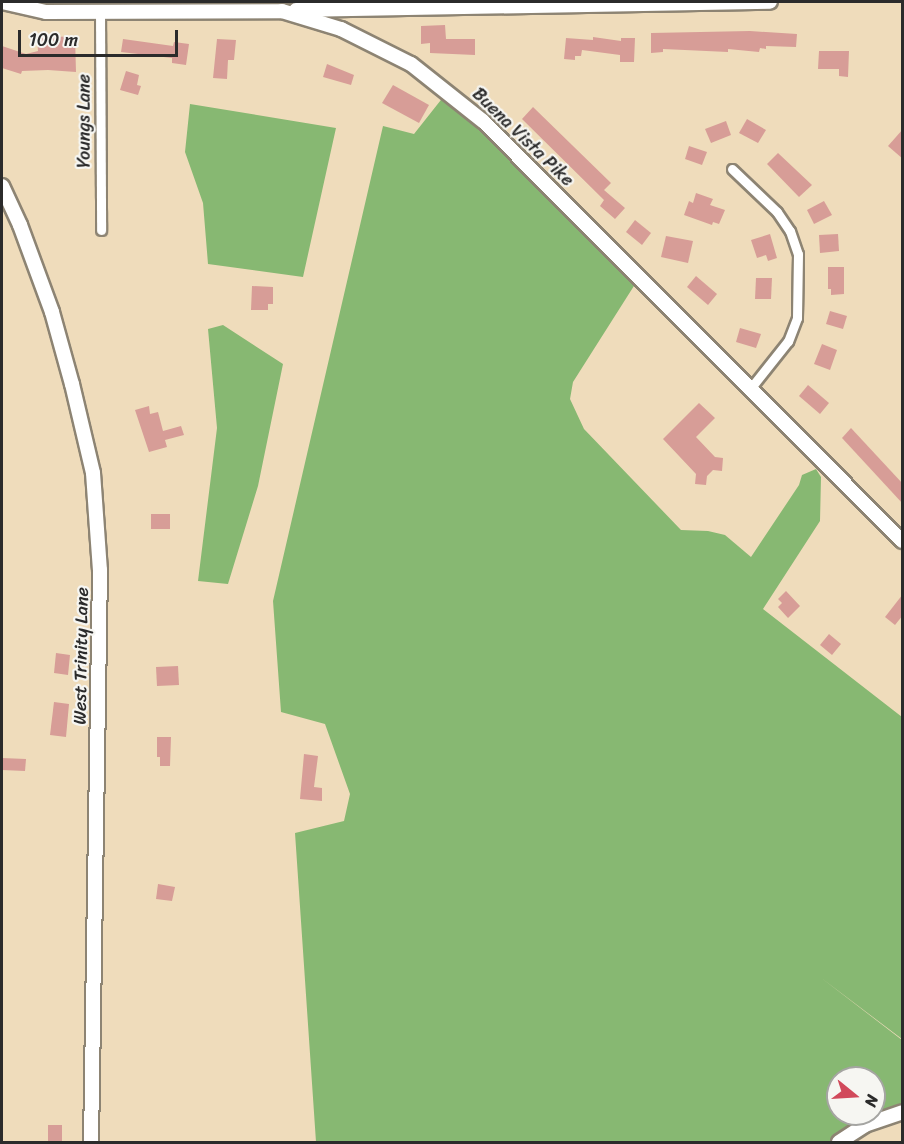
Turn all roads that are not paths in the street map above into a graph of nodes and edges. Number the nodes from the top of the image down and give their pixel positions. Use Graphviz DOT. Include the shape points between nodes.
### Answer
graph roads {
  1 [pos="2,2"];
  2 [pos="770,2"];
  3 [pos="282,11"];
  4 [pos="100,12"];
  5 [pos="732,169"];
  6 [pos="2,186"];
  7 [pos="101,230"];
  8 [pos="750,389"];
  9 [pos="903,541"];
  10 [pos="903,1112"];
  11 [pos="91,1143"];
  12 [pos="839,1143"];
  1 -- 4 [label="main road, Buena Vista Pike" via="46,12"];
  2 -- 3 [label="main road"];
  3 -- 4 [label="main road, Buena Vista Pike"];
  3 -- 8 [label="main road, Buena Vista Pike" via="341,28 375,44 448,91 483,121"];
  4 -- 7 [label="street, Youngs Lane"];
  5 -- 8 [label="street" via="777,212 790,231 798,254 797,318 788,342"];
  6 -- 11 [label="main road, West Trinity Lane" via="52,312 93,473 100,570"];
  8 -- 9 [label="main road, Buena Vista Pike"];
  10 -- 12 [label="main road" via="866,1125"];
}
